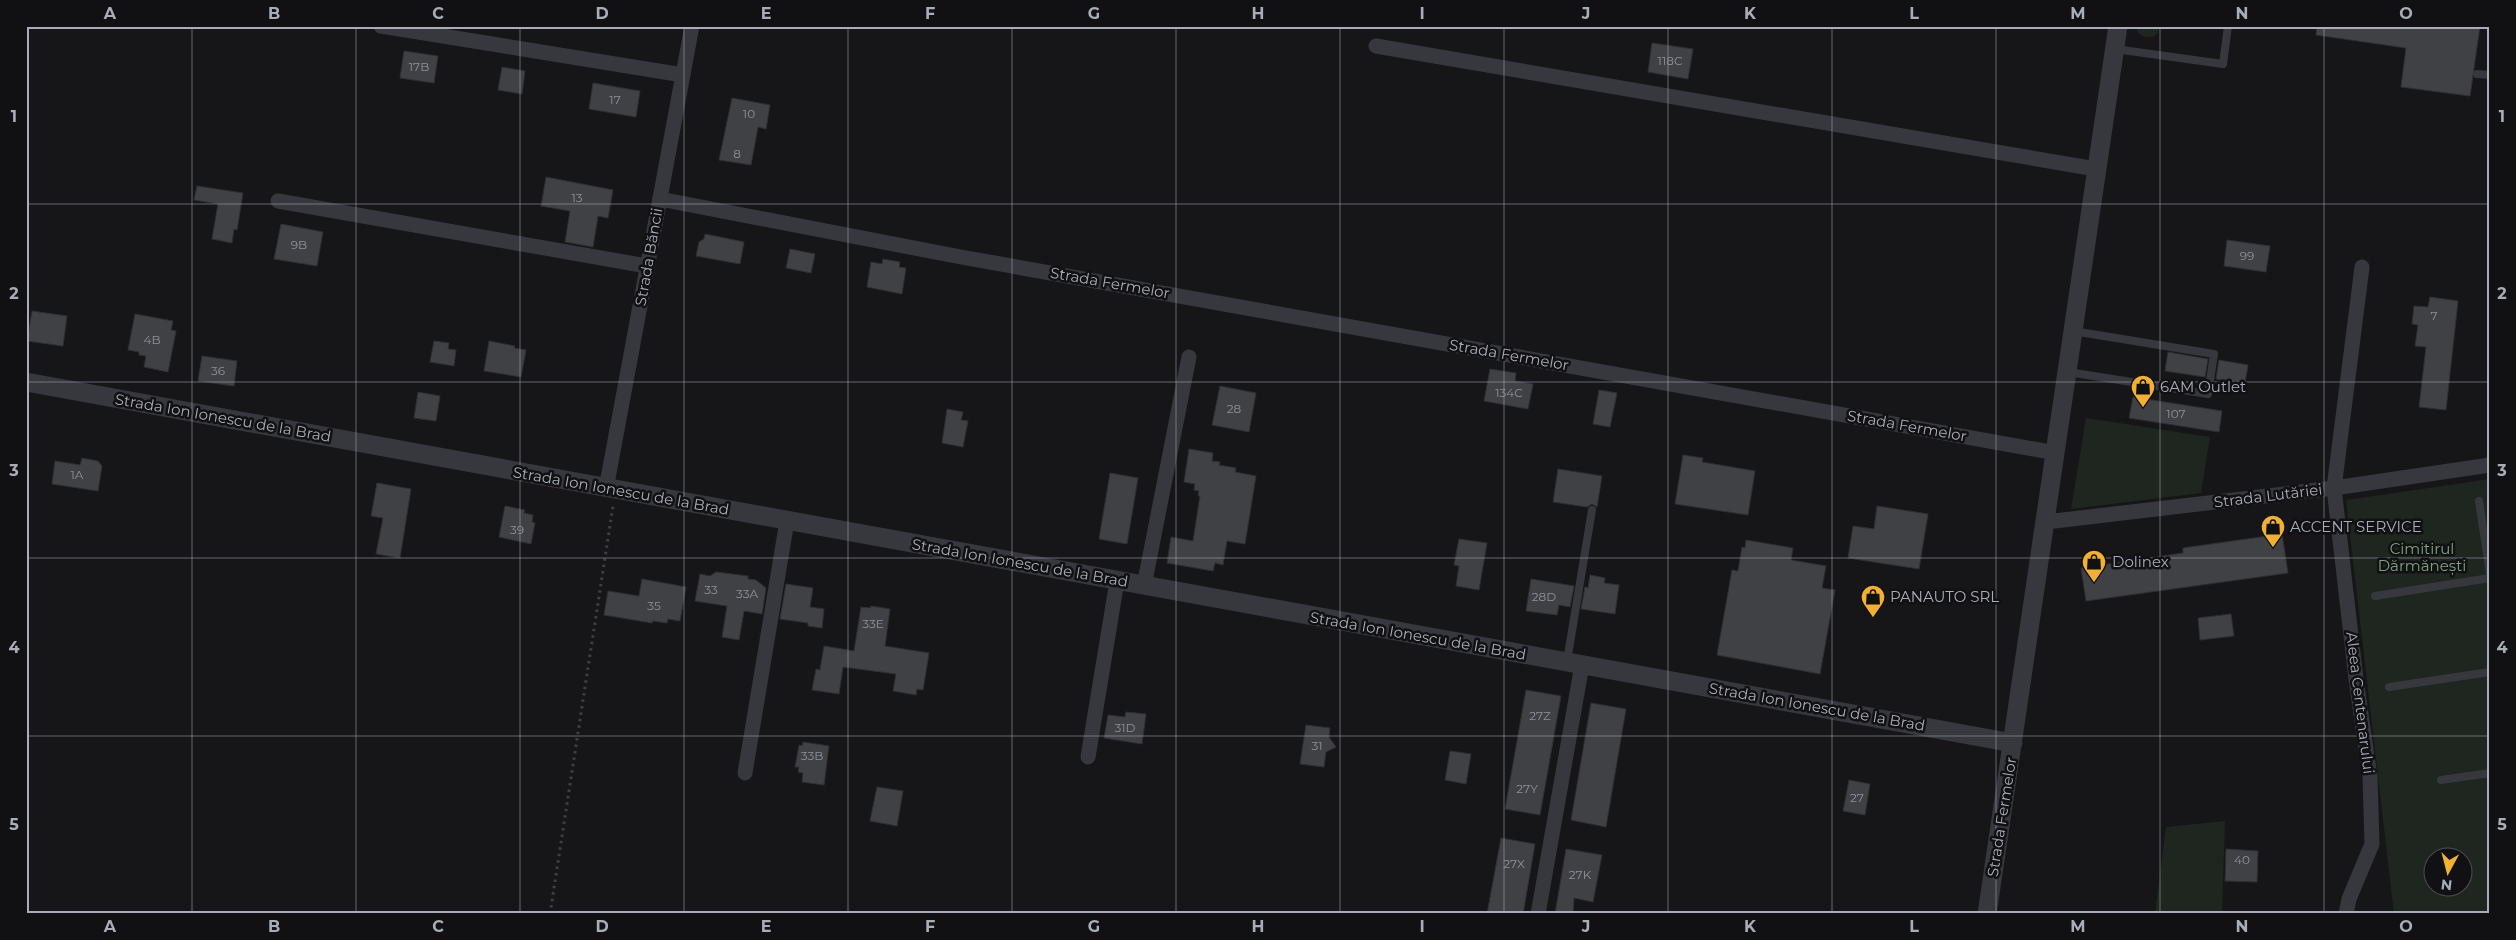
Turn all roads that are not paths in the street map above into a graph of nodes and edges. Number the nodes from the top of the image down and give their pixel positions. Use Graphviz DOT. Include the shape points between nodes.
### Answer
graph roads {
  1 [pos="381,26"];
  2 [pos="692,26"];
  3 [pos="2118,26"];
  4 [pos="2228,26"];
  5 [pos="1376,46"];
  6 [pos="2115,49"];
  7 [pos="2476,74"];
  8 [pos="683,75"];
  9 [pos="2490,75"];
  10 [pos="2096,169"];
  11 [pos="660,199"];
  12 [pos="278,201"];
  13 [pos="647,266"];
  14 [pos="2362,267"];
  15 [pos="2073,331"];
  16 [pos="1189,358"];
  17 [pos="2068,372"];
  18 [pos="26,382"];
  19 [pos="2056,453"];
  20 [pos="2490,465"];
  21 [pos="2334,488"];
  22 [pos="611,489"];
  23 [pos="2479,500"];
  24 [pos="1592,510"];
  25 [pos="787,520"];
  26 [pos="2046,522"];
  27 [pos="2490,574"];
  28 [pos="2490,578"];
  29 [pos="1117,581"];
  30 [pos="1144,586"];
  31 [pos="2375,596"];
  32 [pos="1574,664"];
  33 [pos="2490,672"];
  34 [pos="2389,687"];
  35 [pos="2013,743"];
  36 [pos="1088,757"];
  37 [pos="745,773"];
  38 [pos="2490,773"];
  39 [pos="2441,780"];
  40 [pos="1538,914"];
  41 [pos="1987,914"];
  42 [pos="2346,914"];
  1 -- 8 [label="street"];
  2 -- 8 [label="street, Strada Băncii"];
  3 -- 6 [label="street, Strada Fermelor"];
  4 -- 6 [label="lane" via="2223,64"];
  5 -- 10 [label="street"];
  6 -- 10 [label="street, Strada Fermelor"];
  7 -- 9 [label="lane"];
  8 -- 11 [label="street, Strada Băncii"];
  10 -- 15 [label="street, Strada Fermelor"];
  11 -- 13 [label="street, Strada Băncii"];
  11 -- 19 [label="street, Strada Fermelor" via="961,257"];
  12 -- 13 [label="street"];
  13 -- 22 [label="street, Strada Băncii"];
  14 -- 21 [label="street, Aleea Centenarului"];
  15 -- 17 [label="street, Strada Fermelor"];
  15 -- 17 [label="lane" via="2214,354 2208,394"];
  16 -- 30 [label="street"];
  17 -- 19 [label="street, Strada Fermelor"];
  18 -- 22 [label="street, Strada Ion Ionescu de la Brad"];
  19 -- 26 [label="street, Strada Fermelor"];
  20 -- 21 [label="street, Strada Lutăriei"];
  21 -- 26 [label="street, Strada Lutăriei"];
  21 -- 42 [label="street, Aleea Centenarului" via="2373,816 2372,844"];
  22 -- 25 [label="street, Strada Ion Ionescu de la Brad"];
  23 -- 27 [label="lane"];
  24 -- 32 [label="lane"];
  25 -- 29 [label="street, Strada Ion Ionescu de la Brad"];
  25 -- 37 [label="street"];
  26 -- 35 [label="street, Strada Fermelor"];
  28 -- 31 [label="lane"];
  29 -- 30 [label="street, Strada Ion Ionescu de la Brad"];
  29 -- 36 [label="street"];
  30 -- 32 [label="street, Strada Ion Ionescu de la Brad"];
  32 -- 35 [label="street, Strada Ion Ionescu de la Brad"];
  32 -- 40 [label="street"];
  33 -- 34 [label="lane"];
  35 -- 41 [label="street, Strada Fermelor"];
  38 -- 39 [label="lane"];
}
